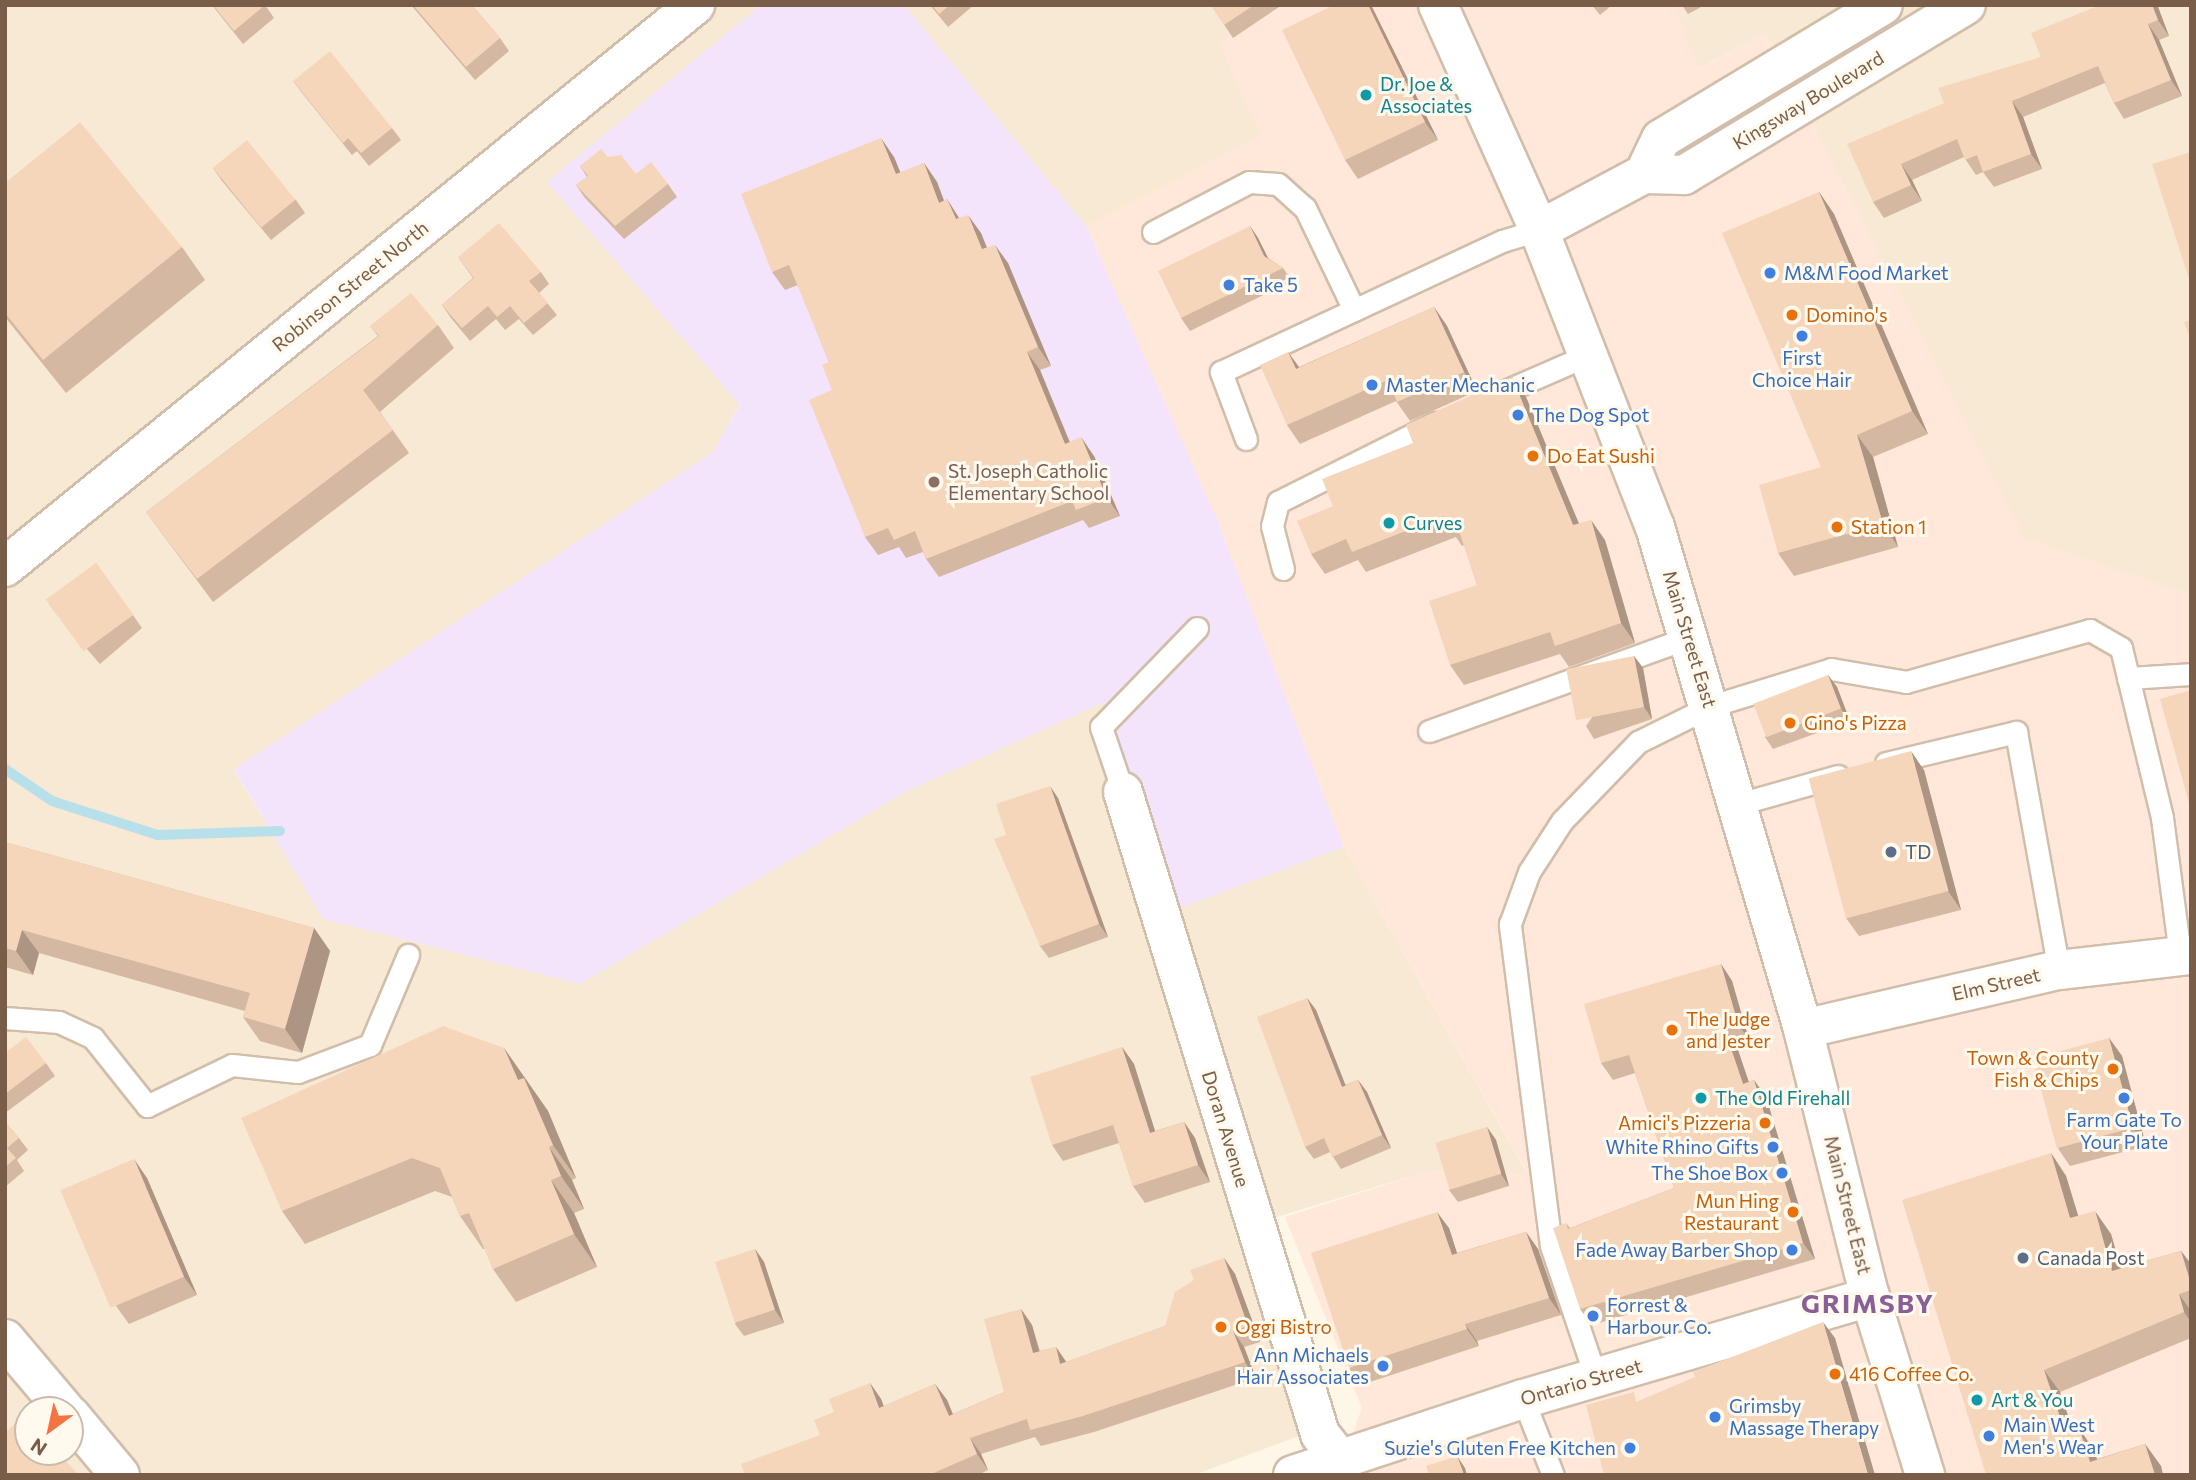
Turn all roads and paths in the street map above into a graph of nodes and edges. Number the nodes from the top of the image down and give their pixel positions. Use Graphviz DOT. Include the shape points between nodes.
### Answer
graph roads {
  1 [pos="695,5"];
  2 [pos="1438,5"];
  3 [pos="1883,5"];
  4 [pos="1966,5"];
  5 [pos="1644,174"];
  6 [pos="1539,230"];
  7 [pos="1153,232"];
  8 [pos="1354,310"];
  9 [pos="1590,354"];
  10 [pos="1246,439"];
  11 [pos="5,567"];
  12 [pos="1283,569"];
  13 [pos="1197,628"];
  14 [pos="1690,637"];
  15 [pos="2191,674"];
  16 [pos="2128,678"];
  17 [pos="1711,706"];
  18 [pos="1430,731"];
  19 [pos="1123,792"];
  20 [pos="1735,805"];
  21 [pos="408,955"];
  22 [pos="2186,955"];
  23 [pos="2059,970"];
  24 [pos="5,1018"];
  25 [pos="1803,1029"];
  26 [pos="1871,1297"];
  27 [pos="5,1339"];
  28 [pos="1596,1378"];
  29 [pos="53,1396"];
  30 [pos="1523,1399"];
  31 [pos="84,1432"];
  32 [pos="1344,1467"];
  33 [pos="120,1475"];
  34 [pos="1293,1475"];
  35 [pos="1553,1475"];
  36 [pos="1924,1475"];
  1 -- 11 [label="street, Robinson Street North"];
  2 -- 6 [label="street, Main Street East"];
  3 -- 5 [label="street" via="1661,139"];
  4 -- 5 [label="street, Kingsway Boulevard" via="1684,175"];
  5 -- 6 [label="street, Kingsway Boulevard"];
  6 -- 8 [label="lane"];
  6 -- 9 [label="street, Main Street East"];
  7 -- 8 [label="lane" via="1249,182 1278,184 1306,208"];
  8 -- 10 [label="lane" via="1221,372"];
  9 -- 12 [label="lane" via="1278,502 1272,526"];
  9 -- 14 [label="street, Main Street East"];
  13 -- 19 [label="lane" via="1101,727"];
  14 -- 17 [label="street, Main Street East"];
  14 -- 18 [label="lane"];
  15 -- 16 [label="lane"];
  16 -- 17 [label="lane" via="2121,648 2090,631 1906,682 1831,669"];
  16 -- 22 [label="lane" via="2162,818"];
  17 -- 20 [label="street, Main Street East"];
  17 -- 28 [label="lane" via="1639,742 1562,821 1529,872 1510,924 1551,1246"];
  19 -- 32 [label="street, Doran Avenue" via="1320,1434"];
  20 -- 23 [label="lane" via="2016,732"];
  20 -- 25 [label="street, Main Street East"];
  21 -- 24 [label="lane" via="370,1045 298,1072 232,1065 146,1106 93,1038 59,1022"];
  22 -- 23 [label="street, Elm Street"];
  23 -- 25 [label="street, Elm Street"];
  25 -- 26 [label="street, Main Street East"];
  26 -- 28 [label="street, Ontario Street"];
  26 -- 36 [label="street, Main Street East"];
  27 -- 29 [label="street"];
  28 -- 30 [label="street, Ontario Street"];
  30 -- 32 [label="street, Ontario Street"];
  30 -- 35 [label="lane"];
  31 -- 33 [label="street"];
  32 -- 34 [label="street, Ontario Street"];
}
